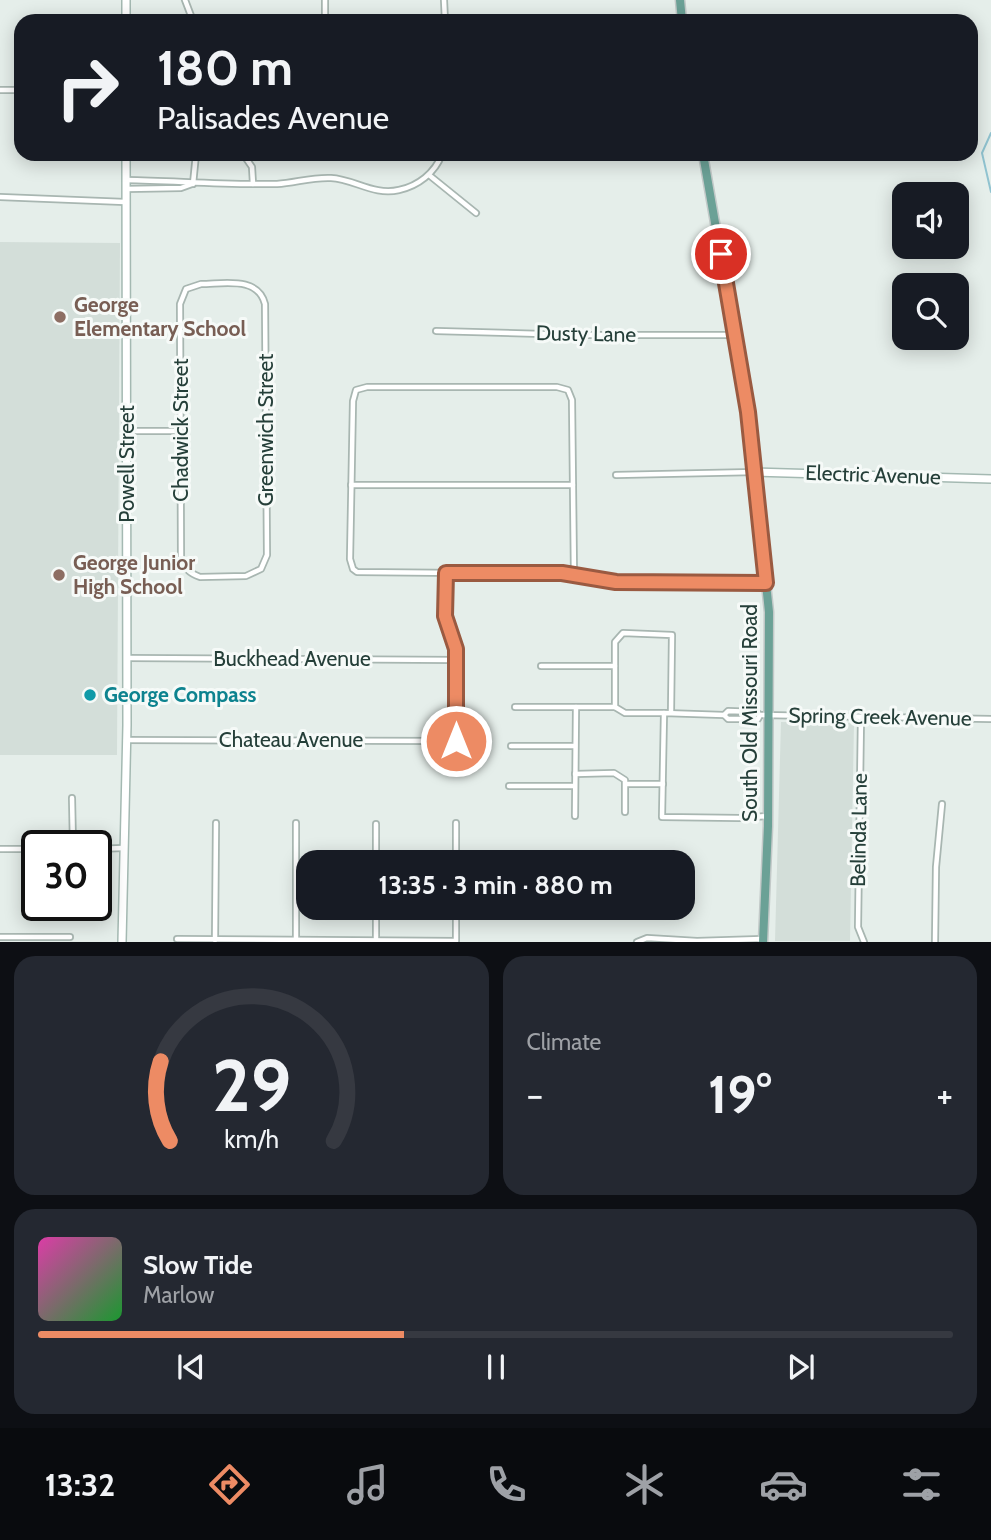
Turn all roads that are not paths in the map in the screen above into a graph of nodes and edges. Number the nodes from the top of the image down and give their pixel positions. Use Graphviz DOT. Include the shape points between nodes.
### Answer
graph roads {
  1 [pos="126,161"];
  2 [pos="195,161"];
  3 [pos="248,161"];
  4 [pos="438,161"];
  5 [pos="704,161"];
  6 [pos="429,175"];
  7 [pos="193,184"];
  8 [pos="253,184"];
  9 [pos="126,185"];
  10 [pos="0,197"];
  11 [pos="126,202"];
  12 [pos="476,213"];
  13 [pos="260,290"];
  14 [pos="436,331"];
  15 [pos="735,335"];
  16 [pos="127,431"];
  17 [pos="180,431"];
  18 [pos="755,472"];
  19 [pos="616,475"];
  20 [pos="991,479"];
  21 [pos="351,485"];
  22 [pos="573,485"];
  23 [pos="188,570"];
  24 [pos="446,573"];
  25 [pos="574,575"];
  26 [pos="766,583"];
  27 [pos="127,658"];
  28 [pos="457,660"];
  29 [pos="541,666"];
  30 [pos="615,666"];
  31 [pos="515,707"];
  32 [pos="576,707"];
  33 [pos="615,707"];
  34 [pos="671,712"];
  35 [pos="664,713"];
  36 [pos="769,715"];
  37 [pos="861,717"];
  38 [pos="991,719"];
  39 [pos="127,740"];
  40 [pos="511,746"];
  41 [pos="575,746"];
  42 [pos="575,774"];
  43 [pos="626,784"];
  44 [pos="663,784"];
  45 [pos="509,786"];
  46 [pos="574,786"];
  47 [pos="72,798"];
  48 [pos="942,804"];
  49 [pos="625,812"];
  50 [pos="575,816"];
  51 [pos="769,816"];
  52 [pos="216,823"];
  53 [pos="296,823"];
  54 [pos="456,823"];
  55 [pos="376,824"];
  56 [pos="72,830"];
  57 [pos="0,849"];
  58 [pos="21,849"];
  59 [pos="112,849"];
  60 [pos="123,849"];
  61 [pos="376,850"];
  62 [pos="456,850"];
  63 [pos="376,920"];
  64 [pos="456,920"];
  65 [pos="0,937"];
  66 [pos="70,937"];
  67 [pos="177,939"];
  68 [pos="215,940"];
  69 [pos="296,940"];
  70 [pos="763,940"];
  71 [pos="333,941"];
  72 [pos="376,941"];
  73 [pos="456,941"];
  74 [pos="122,942"];
  75 [pos="637,942"];
  76 [pos="864,942"];
  77 [pos="935,942"];
  1 -- 9 [label="street, Powell Street"];
  2 -- 7 [label="street"];
  3 -- 8 [label="street"];
  4 -- 6 [label="street"];
  5 -- 15 [label="main road, South Old Missouri Road"];
  6 -- 8 [label="street" via="390,192 332,178"];
  6 -- 12 [label="street"];
  7 -- 8 [label="street"];
  7 -- 9 [label="street"];
  9 -- 11 [label="street, Powell Street"];
  10 -- 11 [label="street"];
  11 -- 16 [label="street, Powell Street"];
  13 -- 17 [label="street, Chadwick Street" via="243,284 201,284 186,289 180,304"];
  13 -- 23 [label="street, Greenwich Street" via="265,304 267,555 261,569 246,576 200,577"];
  14 -- 15 [label="street, Dusty Lane"];
  15 -- 18 [label="main road, South Old Missouri Road"];
  16 -- 17 [label="street"];
  16 -- 27 [label="street, Powell Street"];
  17 -- 23 [label="street, Chadwick Street" via="181,557"];
  18 -- 19 [label="street"];
  18 -- 20 [label="street, Electric Avenue"];
  18 -- 26 [label="main road, South Old Missouri Road"];
  21 -- 22 [label="street"];
  21 -- 22 [label="street" via="353,401 356,390 367,387 568,390"];
  21 -- 24 [label="street" via="353,569 362,573"];
  22 -- 25 [label="street"];
  24 -- 25 [label="street"];
  24 -- 28 [label="street" via="445,616"];
  25 -- 26 [label="street" via="616,582"];
  26 -- 36 [label="main road, South Old Missouri Road"];
  27 -- 28 [label="street, Buckhead Avenue"];
  27 -- 39 [label="street, Powell Street"];
  28 -- 39 [label="street, Chateau Avenue" via="456,741"];
  29 -- 30 [label="street"];
  30 -- 33 [label="street"];
  30 -- 34 [label="street" via="618,636 670,634"];
  31 -- 32 [label="street, Spring Creek Avenue"];
  32 -- 33 [label="street, Spring Creek Avenue"];
  32 -- 41 [label="street"];
  33 -- 35 [label="street, Spring Creek Avenue" via="625,713"];
  34 -- 35 [label="street, Spring Creek Avenue"];
  34 -- 36 [label="street, Spring Creek Avenue" via="724,715 727,710"];
  35 -- 44 [label="street"];
  36 -- 37 [label="street, Spring Creek Avenue"];
  36 -- 51 [label="main road, South Old Missouri Road"];
  37 -- 38 [label="street, Spring Creek Avenue"];
  37 -- 76 [label="street, Belinda Lane" via="858,927"];
  39 -- 60 [label="street, Powell Street"];
  40 -- 41 [label="street"];
  41 -- 42 [label="street"];
  42 -- 43 [label="street" via="614,773"];
  42 -- 46 [label="street"];
  43 -- 44 [label="street"];
  43 -- 49 [label="street"];
  44 -- 51 [label="street" via="663,817"];
  45 -- 46 [label="street"];
  46 -- 50 [label="street"];
  47 -- 56 [label="street"];
  48 -- 77 [label="street"];
  51 -- 70 [label="main road, South Old Missouri Road"];
  52 -- 68 [label="street"];
  53 -- 69 [label="street"];
  54 -- 62 [label="street"];
  55 -- 61 [label="street"];
  57 -- 58 [label="street"];
  59 -- 60 [label="street"];
  60 -- 74 [label="street, Powell Street"];
  63 -- 72 [label="street"];
  64 -- 73 [label="street"];
  65 -- 66 [label="street"];
  67 -- 68 [label="street"];
  68 -- 69 [label="street"];
  69 -- 71 [label="street"];
  70 -- 75 [label="street" via="647,938"];
  71 -- 72 [label="street"];
  72 -- 73 [label="street"];
}
